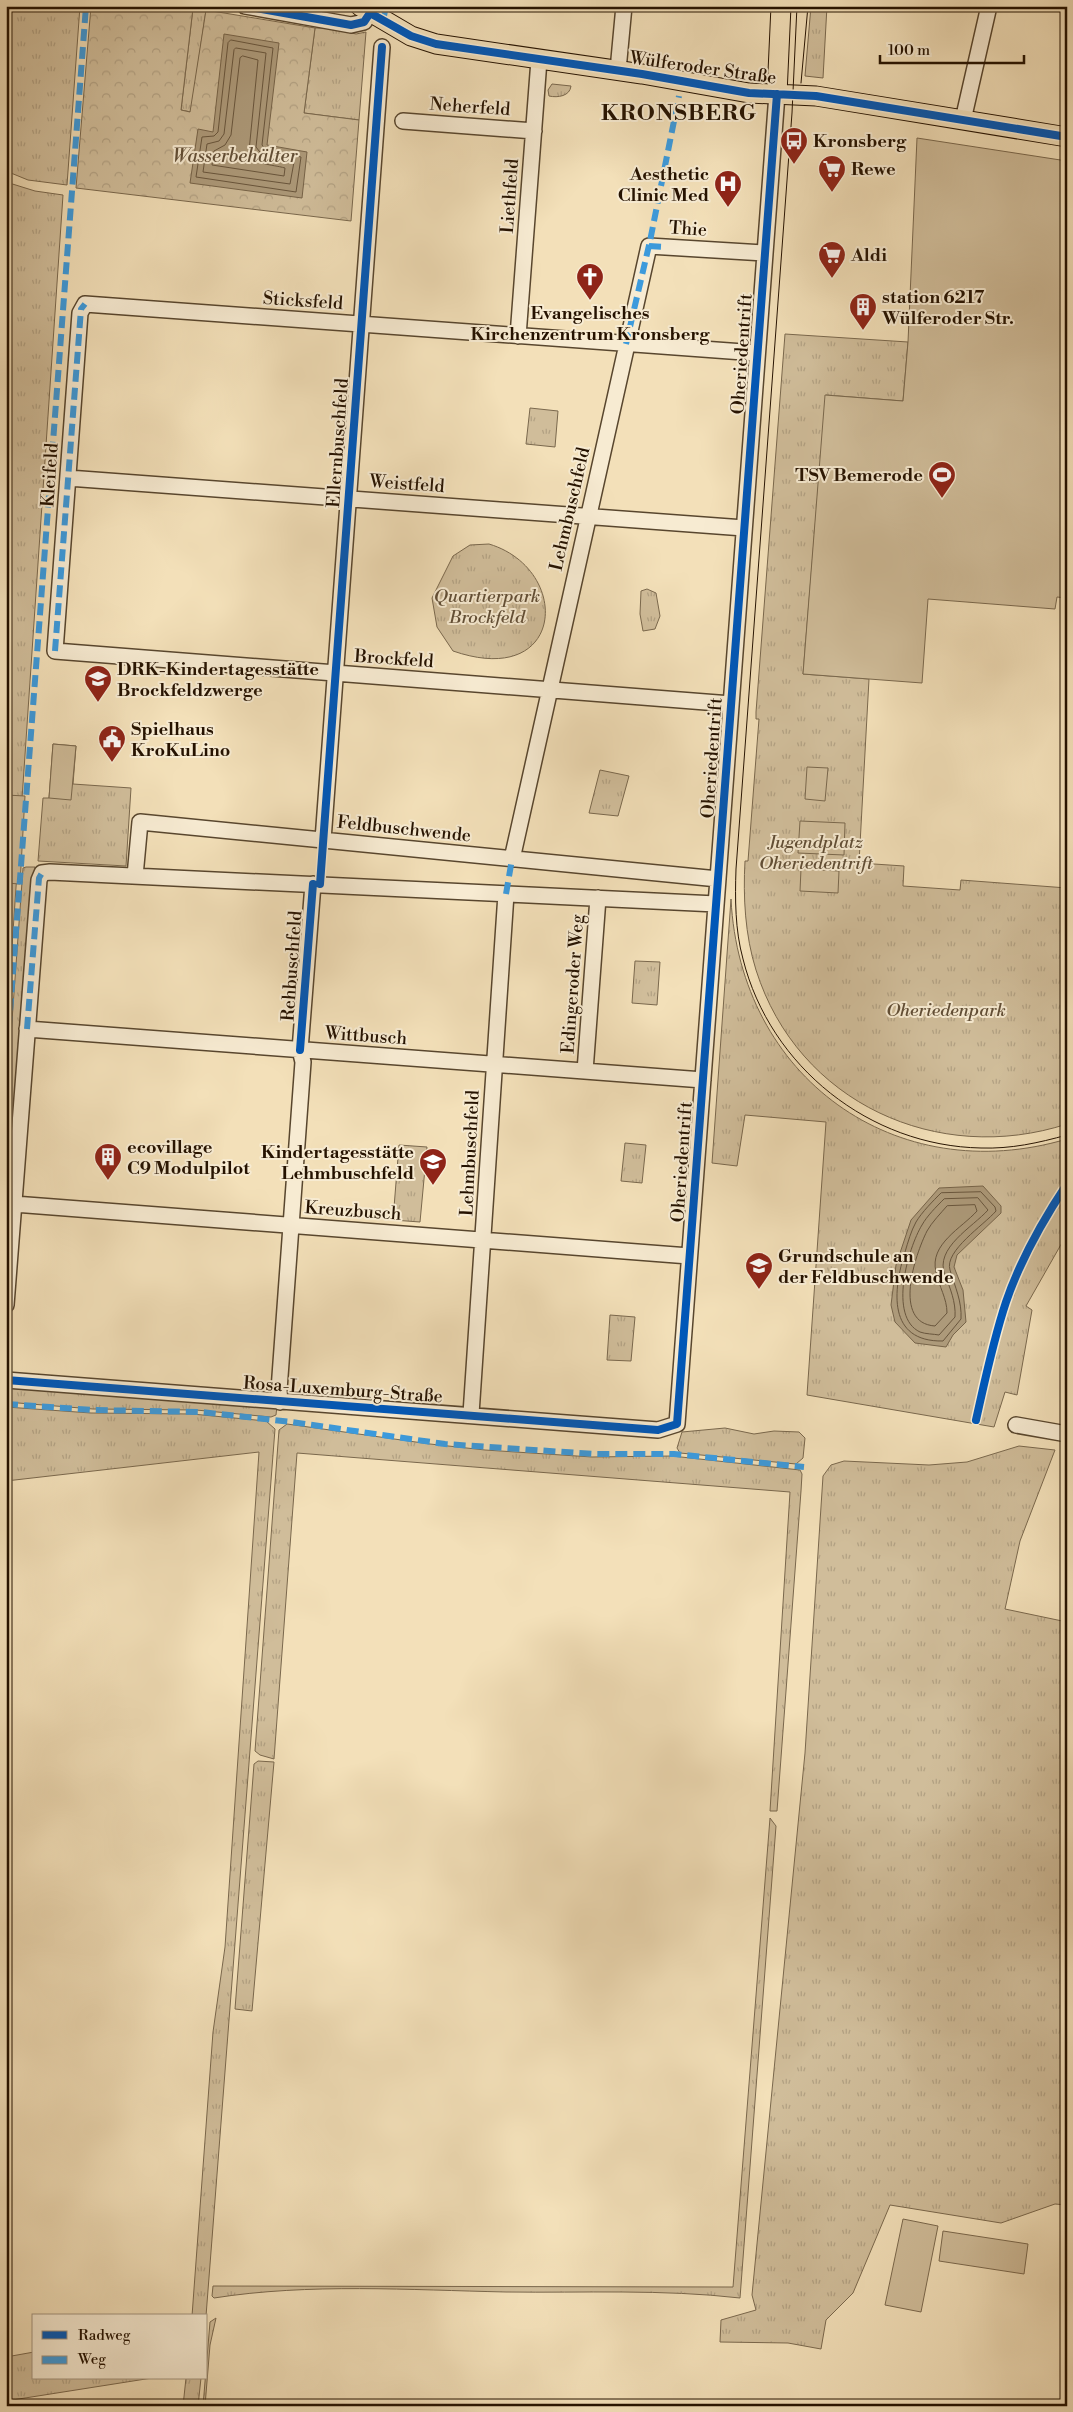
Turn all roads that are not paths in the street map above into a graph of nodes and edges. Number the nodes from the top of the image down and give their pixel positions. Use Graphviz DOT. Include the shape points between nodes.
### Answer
graph roads {
  1 [pos="245,6"];
  2 [pos="624,6"];
  3 [pos="781,6"];
  4 [pos="989,6"];
  5 [pos="365,10"];
  6 [pos="382,47"];
  7 [pos="539,60"];
  8 [pos="618,70"];
  9 [pos="777,94"];
  10 [pos="963,120"];
  11 [pos="403,121"];
  12 [pos="534,131"];
  13 [pos="1067,137"];
  14 [pos="765,253"];
  15 [pos="84,304"];
  16 [pos="362,324"];
  17 [pos="518,336"];
  18 [pos="626,344"];
  19 [pos="757,353"];
  20 [pos="68,478"];
  21 [pos="349,499"];
  22 [pos="587,516"];
  23 [pos="744,528"];
  24 [pos="55,651"];
  25 [pos="336,673"];
  26 [pos="549,690"];
  27 [pos="731,704"];
  28 [pos="323,840"];
  29 [pos="512,859"];
  30 [pos="135,876"];
  31 [pos="718,880"];
  32 [pos="313,884"];
  33 [pos="506,894"];
  34 [pos="598,898"];
  35 [pos="716,904"];
  36 [pos="27,1029"];
  37 [pos="300,1050"];
  38 [pos="494,1064"];
  39 [pos="585,1071"];
  40 [pos="703,1080"];
  41 [pos="14,1204"];
  42 [pos="292,1226"];
  43 [pos="484,1239"];
  44 [pos="690,1256"];
  45 [pos="6,1305"];
  46 [pos="6,1380"];
  47 [pos="280,1402"];
  48 [pos="471,1414"];
  49 [pos="677,1424"];
  50 [pos="1016,1425"];
  51 [pos="1067,1434"];
  1 -- 5 [label="street" via="351,25 364,22"];
  2 -- 8 [label="street"];
  3 -- 9 [label="main road"];
  4 -- 10 [label="street"];
  5 -- 7 [label="main road, Wülferoder Straße" via="411,36 436,44"];
  6 -- 16 [label="street, Ellernbuschfeld"];
  7 -- 8 [label="main road, Wülferoder Straße"];
  7 -- 12 [label="street, Liethfeld"];
  8 -- 9 [label="main road, Wülferoder Straße" via="750,93"];
  9 -- 10 [label="main road, Wülferoder Straße" via="816,96"];
  9 -- 14 [label="street, Oheriedentrift"];
  10 -- 13 [label="main road, Wülferoder Straße"];
  11 -- 12 [label="street, Neherfeld"];
  12 -- 17 [label="street, Liethfeld"];
  14 -- 18 [label="street, Thie" via="649,246"];
  14 -- 19 [label="street, Oheriedentrift"];
  15 -- 16 [label="street, Sticksfeld"];
  15 -- 20 [label="street, Kleifeld" via="81,309"];
  16 -- 17 [label="street, Sticksfeld"];
  16 -- 21 [label="street, Ellernbuschfeld"];
  17 -- 18 [label="street, Sticksfeld"];
  18 -- 19 [label="street, Sticksfeld"];
  18 -- 22 [label="street, Lehmbuschfeld"];
  19 -- 23 [label="street, Oheriedentrift"];
  20 -- 21 [label="street, Weistfeld"];
  20 -- 24 [label="street, Kleifeld"];
  21 -- 22 [label="street, Weistfeld"];
  21 -- 25 [label="street, Ellernbuschfeld"];
  22 -- 23 [label="street, Weistfeld"];
  22 -- 26 [label="street, Lehmbuschfeld"];
  23 -- 27 [label="street, Oheriedentrift"];
  24 -- 25 [label="street, Brockfeld"];
  25 -- 26 [label="street, Brockfeld"];
  25 -- 28 [label="street, Ellernbuschfeld"];
  26 -- 27 [label="street, Brockfeld"];
  26 -- 29 [label="street, Lehmbuschfeld"];
  27 -- 31 [label="street, Oheriedentrift"];
  28 -- 29 [label="street, Feldbuschwende"];
  28 -- 30 [label="street, Feldbuschwende" via="140,822"];
  29 -- 31 [label="street, Feldbuschwende"];
  30 -- 32 [label="street"];
  30 -- 36 [label="street" via="42,873"];
  31 -- 35 [label="street, Oheriedentrift"];
  32 -- 33 [label="street"];
  32 -- 37 [label="street, Rehbuschfeld"];
  33 -- 34 [label="street"];
  33 -- 38 [label="street, Lehmbuschfeld"];
  34 -- 35 [label="street"];
  34 -- 39 [label="street, Edingeroder Weg"];
  35 -- 40 [label="street, Oheriedentrift"];
  36 -- 37 [label="street, Wittbusch"];
  36 -- 41 [label="street"];
  37 -- 38 [label="street, Wittbusch"];
  37 -- 42 [label="street, Rehbuschfeld" via="304,1062"];
  38 -- 39 [label="street, Wittbusch"];
  38 -- 43 [label="street, Lehmbuschfeld"];
  39 -- 40 [label="street, Wittbusch"];
  40 -- 44 [label="street, Oheriedentrift"];
  41 -- 42 [label="street, Kreuzbusch"];
  41 -- 45 [label="street"];
  42 -- 43 [label="street, Kreuzbusch"];
  42 -- 47 [label="street, Rehbuschfeld"];
  43 -- 44 [label="street, Kreuzbusch"];
  43 -- 48 [label="street, Lehmbuschfeld"];
  44 -- 49 [label="street, Oheriedentrift"];
  46 -- 47 [label="street, Rosa-Luxemburg-Straße"];
  47 -- 48 [label="street, Rosa-Luxemburg-Straße"];
  48 -- 49 [label="street, Rosa-Luxemburg-Straße" via="658,1430"];
  50 -- 51 [label="street"];
}
